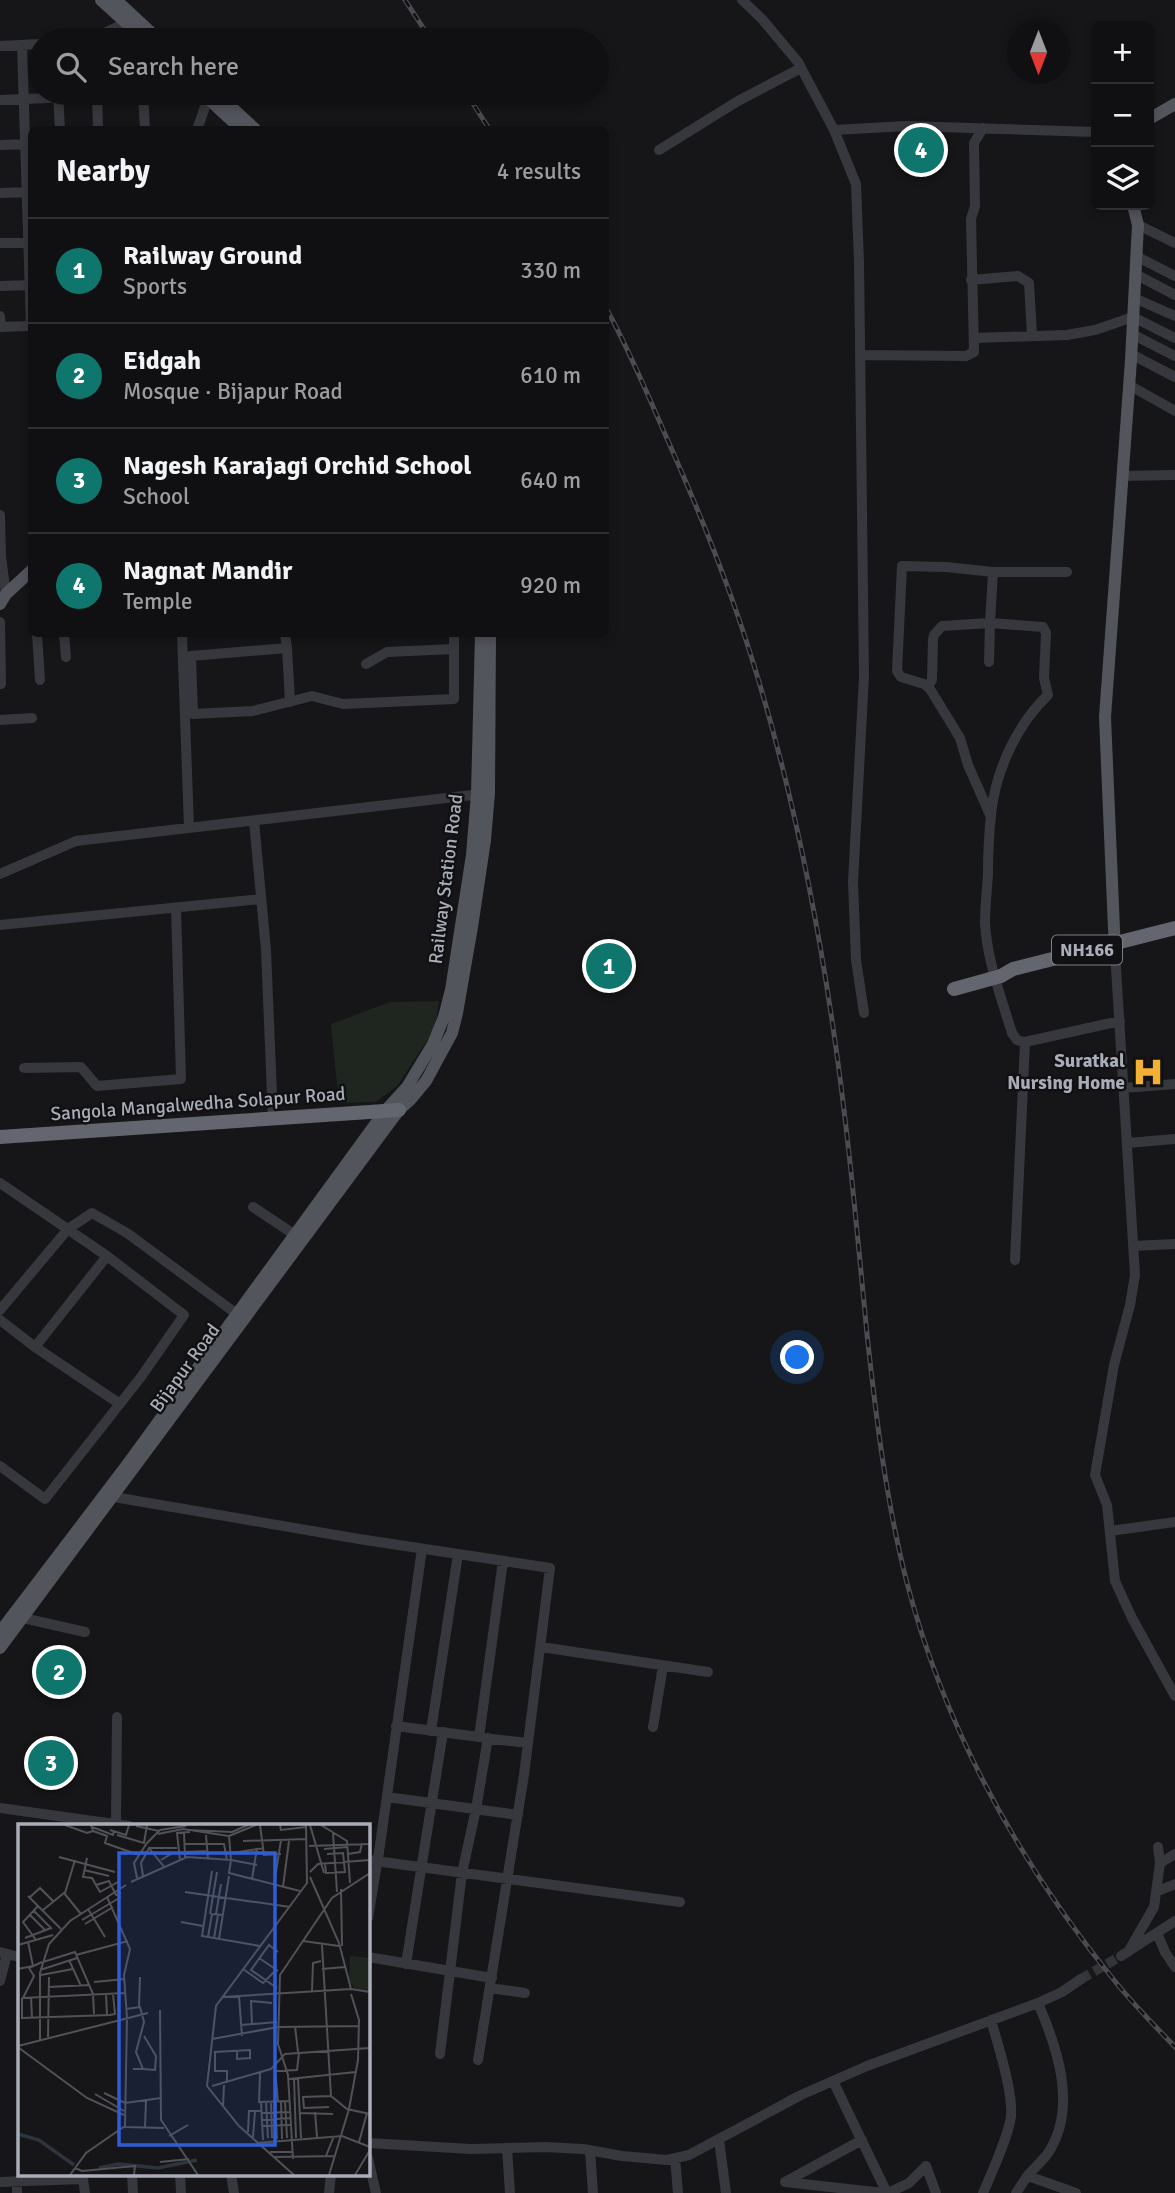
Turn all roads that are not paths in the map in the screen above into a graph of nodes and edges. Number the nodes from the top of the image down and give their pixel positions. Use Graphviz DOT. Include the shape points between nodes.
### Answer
graph roads {
  1 [pos="101,0"];
  2 [pos="116,0"];
  3 [pos="742,0"];
  4 [pos="131,21"];
  5 [pos="117,28"];
  6 [pos="136,28"];
  7 [pos="141,28"];
  8 [pos="22,45"];
  9 [pos="28,45"];
  10 [pos="0,46"];
  11 [pos="801,68"];
  12 [pos="24,99"];
  13 [pos="28,99"];
  14 [pos="0,100"];
  15 [pos="1175,104"];
  16 [pos="59,105"];
  17 [pos="97,105"];
  18 [pos="144,105"];
  19 [pos="205,105"];
  20 [pos="219,105"];
  21 [pos="223,105"];
  22 [pos="1154,116"];
  23 [pos="60,126"];
  24 [pos="98,126"];
  25 [pos="145,126"];
  26 [pos="198,126"];
  27 [pos="238,126"];
  28 [pos="251,126"];
  29 [pos="983,128"];
  30 [pos="834,130"];
  31 [pos="1091,132"];
  32 [pos="28,144"];
  33 [pos="0,145"];
  34 [pos="659,150"];
  35 [pos="28,192"];
  36 [pos="0,194"];
  37 [pos="1134,210"];
  38 [pos="1138,225"];
  39 [pos="0,243"];
  40 [pos="28,243"];
  41 [pos="1175,243"];
  42 [pos="1136,256"];
  43 [pos="1135,274"];
  44 [pos="1175,276"];
  45 [pos="971,280"];
  46 [pos="28,285"];
  47 [pos="0,286"];
  48 [pos="1175,295"];
  49 [pos="1134,298"];
  50 [pos="0,316"];
  51 [pos="1175,316"];
  52 [pos="1133,317"];
  53 [pos="28,326"];
  54 [pos="0,327"];
  55 [pos="1132,334"];
  56 [pos="1032,336"];
  57 [pos="975,338"];
  58 [pos="1175,338"];
  59 [pos="1131,354"];
  60 [pos="860,355"];
  61 [pos="1175,356"];
  62 [pos="1175,377"];
  63 [pos="1129,385"];
  64 [pos="1175,411"];
  65 [pos="1175,475"];
  66 [pos="1122,477"];
  67 [pos="0,515"];
  68 [pos="1,557"];
  69 [pos="993,572"];
  70 [pos="1067,572"];
  71 [pos="28,574"];
  72 [pos="3,599"];
  73 [pos="0,622"];
  74 [pos="990,623"];
  75 [pos="37,637"];
  76 [pos="64,637"];
  77 [pos="182,637"];
  78 [pos="285,637"];
  79 [pos="454,637"];
  80 [pos="481,637"];
  81 [pos="490,637"];
  82 [pos="287,648"];
  83 [pos="454,649"];
  84 [pos="66,657"];
  85 [pos="989,662"];
  86 [pos="366,664"];
  87 [pos="40,680"];
  88 [pos="1,684"];
  89 [pos="928,686"];
  90 [pos="290,702"];
  91 [pos="32,718"];
  92 [pos="0,720"];
  93 [pos="483,793"];
  94 [pos="991,817"];
  95 [pos="254,821"];
  96 [pos="189,827"];
  97 [pos="0,874"];
  98 [pos="261,899"];
  99 [pos="176,908"];
  100 [pos="0,925"];
  101 [pos="1175,928"];
  102 [pos="1175,937"];
  103 [pos="1114,948"];
  104 [pos="998,977"];
  105 [pos="954,989"];
  106 [pos="864,1013"];
  107 [pos="1120,1021"];
  108 [pos="1025,1042"];
  109 [pos="24,1068"];
  110 [pos="1175,1084"];
  111 [pos="1123,1088"];
  112 [pos="392,1111"];
  113 [pos="273,1119"];
  114 [pos="0,1137"];
  115 [pos="1175,1139"];
  116 [pos="1128,1143"];
  117 [pos="0,1183"];
  118 [pos="253,1207"];
  119 [pos="68,1229"];
  120 [pos="295,1235"];
  121 [pos="1175,1244"];
  122 [pos="1133,1246"];
  123 [pos="107,1256"];
  124 [pos="1016,1261"];
  125 [pos="0,1310"];
  126 [pos="241,1317"];
  127 [pos="0,1320"];
  128 [pos="35,1347"];
  129 [pos="120,1404"];
  130 [pos="0,1466"];
  131 [pos="114,1497"];
  132 [pos="1175,1522"];
  133 [pos="1110,1531"];
  134 [pos="422,1549"];
  135 [pos="458,1554"];
  136 [pos="503,1561"];
  137 [pos="23,1618"];
  138 [pos="0,1632"];
  139 [pos="85,1632"];
  140 [pos="541,1647"];
  141 [pos="0,1648"];
  142 [pos="663,1665"];
  143 [pos="708,1672"];
  144 [pos="1175,1696"];
  145 [pos="117,1717"];
  146 [pos="396,1726"];
  147 [pos="653,1727"];
  148 [pos="431,1731"];
  149 [pos="443,1732"];
  150 [pos="484,1738"];
  151 [pos="528,1743"];
  152 [pos="387,1797"];
  153 [pos="432,1803"];
  154 [pos="0,1808"];
  155 [pos="476,1810"];
  156 [pos="518,1815"];
  157 [pos="116,1824"];
  158 [pos="1158,1847"];
  159 [pos="1175,1854"];
  160 [pos="372,1861"];
  161 [pos="1160,1863"];
  162 [pos="422,1868"];
  163 [pos="462,1874"];
  164 [pos="508,1879"];
  165 [pos="1175,1884"];
  166 [pos="1158,1891"];
  167 [pos="680,1902"];
  168 [pos="369,1904"];
  169 [pos="1175,1921"];
  170 [pos="1157,1933"];
  171 [pos="3,1953"];
  172 [pos="369,1957"];
  173 [pos="406,1964"];
  174 [pos="1175,1967"];
  175 [pos="451,1971"];
  176 [pos="1081,1979"];
  177 [pos="0,1981"];
  178 [pos="491,1983"];
  179 [pos="525,1993"];
  180 [pos="1038,2003"];
  181 [pos="992,2020"];
  182 [pos="440,2053"];
  183 [pos="478,2060"];
  184 [pos="833,2081"];
  185 [pos="719,2140"];
  186 [pos="862,2140"];
  187 [pos="369,2143"];
  188 [pos="507,2148"];
  189 [pos="590,2150"];
  190 [pos="676,2158"];
  191 [pos="369,2162"];
  192 [pos="1028,2176"];
  193 [pos="17,2181"];
  194 [pos="0,2182"];
  195 [pos="17,2193"];
  196 [pos="85,2193"];
  197 [pos="376,2193"];
  198 [pos="510,2193"];
  199 [pos="593,2193"];
  200 [pos="678,2193"];
  201 [pos="726,2193"];
  202 [pos="886,2193"];
  203 [pos="936,2193"];
  204 [pos="983,2193"];
  205 [pos="1016,2193"];
  206 [pos="1076,2193"];
  1 -- 4 [label="main road"];
  2 -- 4 [label="main road"];
  3 -- 11 [label="street"];
  4 -- 5 [label="street"];
  4 -- 6 [label="main road"];
  4 -- 7 [label="main road"];
  8 -- 9 [label="street"];
  8 -- 10 [label="street"];
  8 -- 12 [label="street"];
  11 -- 30 [label="street"];
  11 -- 34 [label="street"];
  12 -- 13 [label="street"];
  12 -- 14 [label="street"];
  12 -- 32 [label="street"];
  15 -- 22 [label="main road"];
  16 -- 23 [label="street"];
  17 -- 24 [label="street"];
  18 -- 25 [label="street"];
  19 -- 26 [label="street"];
  20 -- 27 [label="main road"];
  21 -- 28 [label="main road"];
  29 -- 30 [label="street"];
  29 -- 31 [label="street"];
  29 -- 45 [label="street" via="974,143"];
  30 -- 60 [label="street" via="856,184"];
  32 -- 33 [label="street"];
  35 -- 36 [label="street"];
  37 -- 38 [label="main road"];
  38 -- 41 [label="street"];
  38 -- 42 [label="main road"];
  39 -- 40 [label="street"];
  42 -- 43 [label="main road"];
  42 -- 44 [label="street"];
  43 -- 48 [label="street"];
  43 -- 49 [label="main road"];
  45 -- 56 [label="street" via="1018,276 1030,282"];
  45 -- 57 [label="street"];
  46 -- 47 [label="street"];
  49 -- 51 [label="street"];
  49 -- 52 [label="main road"];
  50 -- 54 [label="street"];
  52 -- 55 [label="main road"];
  52 -- 56 [label="street" via="1095,330"];
  52 -- 58 [label="street"];
  53 -- 54 [label="street"];
  55 -- 59 [label="main road"];
  55 -- 61 [label="street"];
  56 -- 57 [label="street"];
  57 -- 60 [label="street" via="974,352 966,356"];
  59 -- 62 [label="street"];
  59 -- 63 [label="main road"];
  60 -- 106 [label="street" via="864,676 853,882 856,960"];
  63 -- 64 [label="street"];
  63 -- 66 [label="main road"];
  65 -- 66 [label="street"];
  66 -- 103 [label="main road" via="1105,717"];
  67 -- 68 [label="street"];
  68 -- 72 [label="street"];
  69 -- 70 [label="street"];
  69 -- 74 [label="street"];
  69 -- 89 [label="street" via="902,566 897,671 901,677"];
  71 -- 72 [label="main road"];
  73 -- 88 [label="street"];
  74 -- 85 [label="street"];
  74 -- 89 [label="street" via="937,629"];
  74 -- 94 [label="street" via="1043,627 1048,695 1033,709 1009,753"];
  75 -- 87 [label="street"];
  76 -- 84 [label="street"];
  77 -- 96 [label="street"];
  78 -- 82 [label="street"];
  79 -- 83 [label="street"];
  80 -- 93 [label="main road, Railway Station Road"];
  81 -- 93 [label="main road, Railway Station Road"];
  82 -- 90 [label="street"];
  82 -- 90 [label="street" via="191,656 193,714"];
  83 -- 86 [label="street" via="387,652"];
  83 -- 90 [label="street" via="454,699 344,704 312,696"];
  89 -- 94 [label="street" via="960,738"];
  91 -- 92 [label="street"];
  93 -- 95 [label="street"];
  93 -- 112 [label="main road, Railway Station Road" via="485,840 452,1034 426,1081 411,1099"];
  94 -- 104 [label="street" via="985,923"];
  95 -- 96 [label="street"];
  95 -- 98 [label="street"];
  96 -- 97 [label="street" via="76,841"];
  98 -- 99 [label="street"];
  98 -- 113 [label="street"];
  99 -- 100 [label="street"];
  99 -- 109 [label="street" via="181,1079 97,1086 81,1067"];
  101 -- 103 [label="highway, NH166"];
  102 -- 103 [label="highway, NH166"];
  103 -- 104 [label="highway, NH166" via="1014,977"];
  103 -- 107 [label="street"];
  104 -- 105 [label="highway, NH166"];
  104 -- 108 [label="street" via="1013,1033"];
  107 -- 108 [label="street"];
  107 -- 111 [label="street"];
  108 -- 124 [label="street"];
  110 -- 111 [label="street"];
  111 -- 116 [label="street"];
  112 -- 113 [label="highway, Sangola Mangalwedha Solapur Road"];
  112 -- 120 [label="main road"];
  112 -- 126 [label="main road, Bijapur Road"];
  113 -- 114 [label="highway, Sangola Mangalwedha Solapur Road"];
  115 -- 116 [label="street"];
  116 -- 122 [label="street"];
  117 -- 119 [label="street"];
  118 -- 120 [label="street"];
  119 -- 123 [label="street"];
  119 -- 125 [label="street"];
  119 -- 126 [label="street" via="92,1213 127,1233"];
  120 -- 126 [label="main road"];
  121 -- 122 [label="street"];
  122 -- 133 [label="street" via="1135,1275 1095,1475 1107,1505"];
  123 -- 128 [label="street"];
  123 -- 129 [label="street" via="184,1315"];
  126 -- 131 [label="main road, Bijapur Road"];
  126 -- 138 [label="main road"];
  127 -- 128 [label="street"];
  128 -- 129 [label="street"];
  129 -- 130 [label="street" via="45,1499"];
  131 -- 134 [label="street"];
  131 -- 137 [label="main road, Bijapur Road"];
  132 -- 133 [label="street"];
  133 -- 144 [label="street" via="1115,1581"];
  134 -- 135 [label="street"];
  134 -- 146 [label="street"];
  135 -- 136 [label="street"];
  135 -- 148 [label="street"];
  136 -- 140 [label="street" via="550,1568"];
  136 -- 150 [label="street"];
  137 -- 139 [label="street"];
  137 -- 141 [label="main road, Bijapur Road"];
  140 -- 142 [label="street"];
  140 -- 151 [label="street"];
  142 -- 143 [label="street"];
  142 -- 147 [label="street"];
  145 -- 157 [label="street"];
  146 -- 148 [label="street"];
  146 -- 152 [label="street"];
  148 -- 149 [label="street"];
  149 -- 150 [label="street"];
  149 -- 153 [label="street"];
  150 -- 151 [label="street"];
  150 -- 155 [label="street"];
  151 -- 156 [label="street"];
  152 -- 153 [label="street"];
  152 -- 160 [label="street"];
  153 -- 155 [label="street"];
  153 -- 162 [label="street"];
  154 -- 157 [label="street"];
  155 -- 156 [label="street"];
  155 -- 163 [label="street"];
  156 -- 164 [label="street"];
  158 -- 161 [label="street"];
  159 -- 161 [label="street"];
  160 -- 162 [label="street"];
  160 -- 168 [label="street"];
  161 -- 166 [label="street"];
  162 -- 163 [label="street"];
  162 -- 173 [label="street"];
  163 -- 164 [label="street"];
  163 -- 175 [label="street"];
  164 -- 167 [label="street"];
  164 -- 178 [label="street"];
  165 -- 166 [label="street"];
  166 -- 170 [label="street" via="1154,1908 1124,1954"];
  169 -- 170 [label="street"];
  170 -- 174 [label="street"];
  171 -- 177 [label="street"];
  172 -- 173 [label="street"];
  173 -- 175 [label="street"];
  175 -- 178 [label="street"];
  175 -- 182 [label="street"];
  176 -- 180 [label="street"];
  178 -- 179 [label="street"];
  178 -- 183 [label="street"];
  180 -- 181 [label="street"];
  180 -- 192 [label="street" via="1063,2083 1061,2121 1050,2150"];
  181 -- 184 [label="street"];
  181 -- 204 [label="street" via="1011,2116"];
  184 -- 185 [label="street"];
  184 -- 186 [label="street"];
  185 -- 190 [label="street"];
  185 -- 201 [label="street"];
  186 -- 202 [label="street"];
  186 -- 202 [label="street" via="785,2182"];
  187 -- 188 [label="street"];
  188 -- 189 [label="street"];
  188 -- 198 [label="street"];
  189 -- 190 [label="street"];
  189 -- 199 [label="street"];
  190 -- 200 [label="street"];
  191 -- 197 [label="street"];
  192 -- 205 [label="street"];
  192 -- 206 [label="street"];
  193 -- 194 [label="street"];
  193 -- 195 [label="street"];
  193 -- 196 [label="street" via="83,2179"];
  202 -- 203 [label="street" via="909,2183 926,2166"];
}
